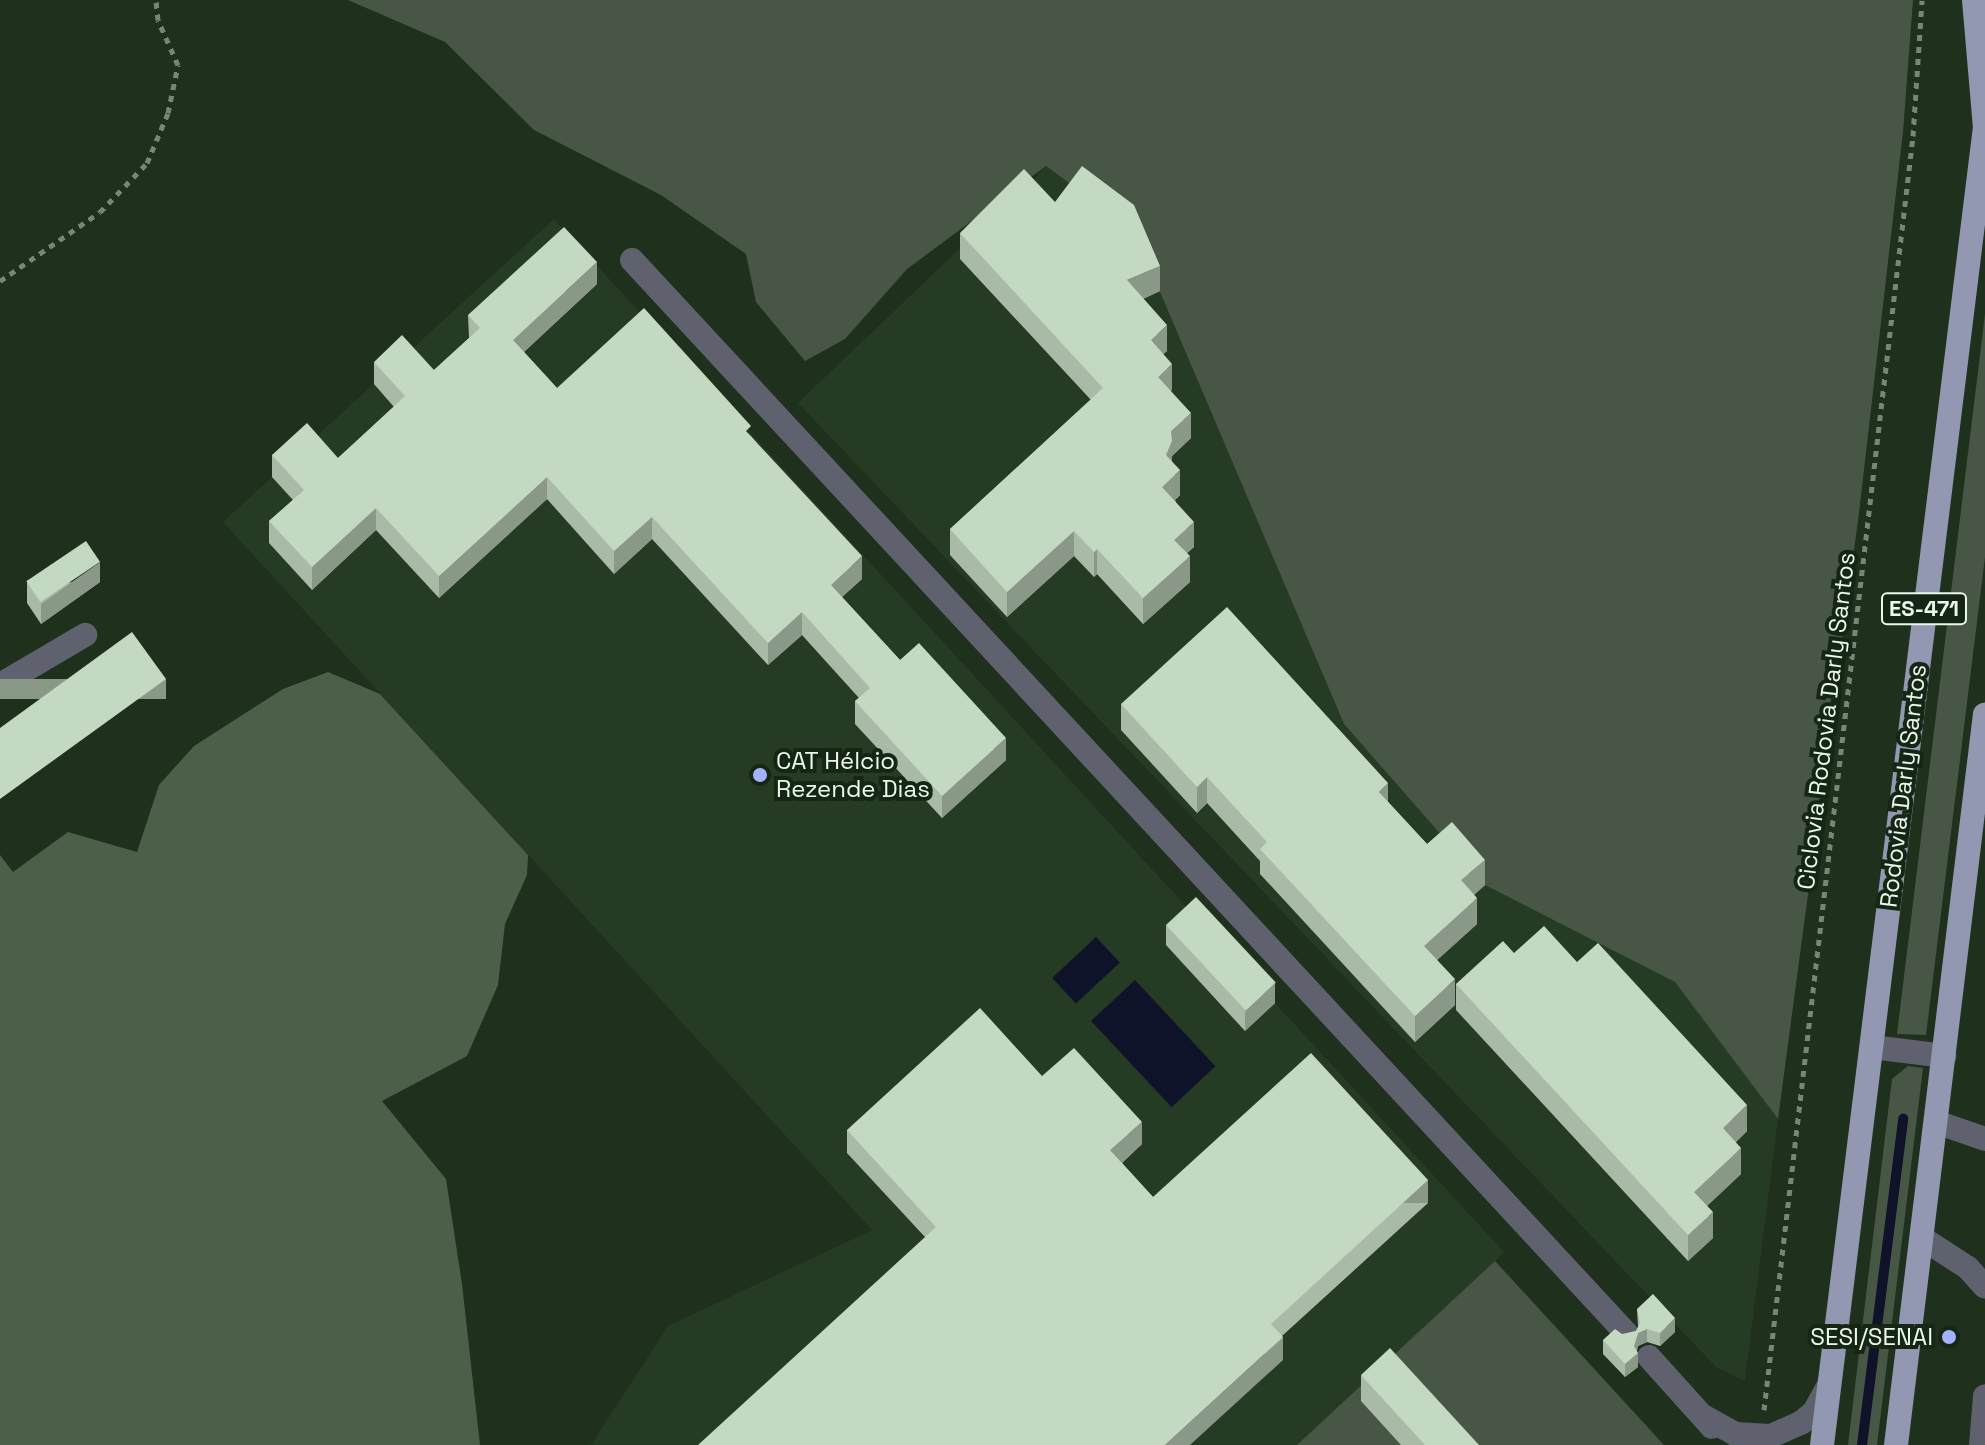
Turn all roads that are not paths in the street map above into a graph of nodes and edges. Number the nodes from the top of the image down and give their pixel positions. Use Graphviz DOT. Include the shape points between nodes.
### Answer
graph roads {
  1 [pos="1974,0"];
  2 [pos="1985,128"];
  3 [pos="632,260"];
  4 [pos="85,635"];
  5 [pos="0,685"];
  6 [pos="1985,714"];
  7 [pos="1872,1047"];
  8 [pos="1944,1056"];
  9 [pos="1936,1122"];
  10 [pos="1985,1139"];
  11 [pos="1922,1238"];
  12 [pos="1985,1287"];
  13 [pos="1626,1333"];
  14 [pos="1649,1357"];
  15 [pos="1830,1383"];
  16 [pos="1985,1396"];
  17 [pos="1703,1416"];
  18 [pos="1725,1445"];
  19 [pos="1822,1445"];
  20 [pos="1896,1445"];
  21 [pos="1981,1445"];
  1 -- 2 [label="main road, Rodovia Darly Santos"];
  2 -- 7 [label="main road, Rodovia Darly Santos / ES-471"];
  3 -- 13 [label="lane"];
  4 -- 5 [label="lane"];
  6 -- 8 [label="main road"];
  7 -- 8 [label="lane"];
  7 -- 15 [label="main road, Rodovia Darly Santos / ES-471"];
  8 -- 9 [label="main road"];
  9 -- 10 [label="lane"];
  9 -- 11 [label="main road"];
  11 -- 12 [label="lane" via="1968,1268"];
  11 -- 20 [label="main road"];
  14 -- 17 [label="lane"];
  15 -- 17 [label="lane" via="1814,1412 1788,1430 1735,1434"];
  15 -- 19 [label="main road, Rodovia Darly Santos / ES-471"];
  16 -- 21 [label="lane"];
  17 -- 18 [label="lane"];
}
